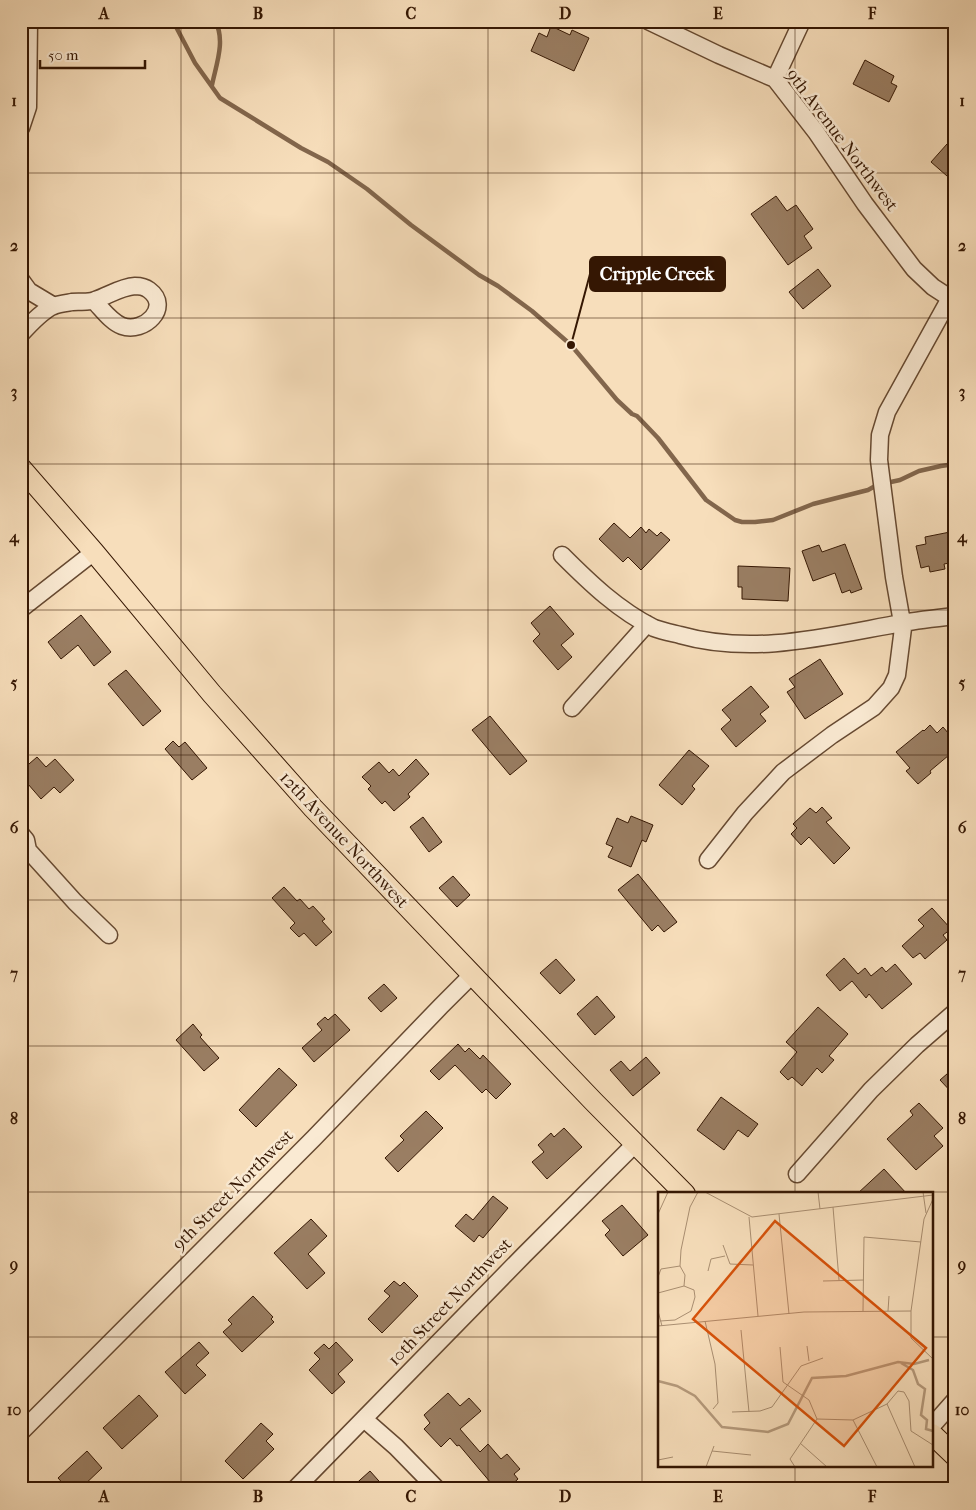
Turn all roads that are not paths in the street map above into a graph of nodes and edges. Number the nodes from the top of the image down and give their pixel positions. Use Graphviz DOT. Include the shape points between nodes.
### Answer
graph roads {
  1 [pos="29,21"];
  2 [pos="648,21"];
  3 [pos="802,21"];
  4 [pos="775,79"];
  5 [pos="21,128"];
  6 [pos="21,280"];
  7 [pos="952,298"];
  8 [pos="94,301"];
  9 [pos="54,306"];
  10 [pos="21,334"];
  11 [pos="21,468"];
  12 [pos="94,552"];
  13 [pos="562,555"];
  14 [pos="21,609"];
  15 [pos="955,616"];
  16 [pos="903,623"];
  17 [pos="647,624"];
  18 [pos="572,708"];
  19 [pos="21,834"];
  20 [pos="25,855"];
  21 [pos="708,860"];
  22 [pos="109,935"];
  23 [pos="472,976"];
  24 [pos="955,1012"];
  25 [pos="635,1144"];
  26 [pos="798,1174"];
  27 [pos="683,1192"];
  28 [pos="955,1400"];
  29 [pos="364,1419"];
  30 [pos="934,1424"];
  31 [pos="21,1432"];
  32 [pos="934,1436"];
  33 [pos="955,1456"];
  34 [pos="295,1489"];
  35 [pos="436,1489"];
  1 -- 5 [label="street" via="28,107"];
  2 -- 4 [label="street, 9th Avenue Northwest"];
  3 -- 4 [label="street"];
  4 -- 7 [label="street, 9th Avenue Northwest" via="914,269 933,287"];
  6 -- 9 [label="street" via="29,291"];
  7 -- 16 [label="street" via="887,412 880,435 879,460"];
  8 -- 9 [label="street"];
  9 -- 10 [label="street"];
  11 -- 12 [label="main road, 12th Avenue Northwest"];
  12 -- 14 [label="street"];
  12 -- 23 [label="main road, 12th Avenue Northwest" via="212,694 313,808"];
  13 -- 17 [label="street" via="587,581"];
  15 -- 16 [label="street"];
  16 -- 17 [label="street" via="753,645 698,640"];
  16 -- 21 [label="street" via="897,675 884,696 874,707 783,772"];
  17 -- 18 [label="street"];
  19 -- 20 [label="street" via="26,840"];
  20 -- 22 [label="street"];
  23 -- 25 [label="main road, 12th Avenue Northwest"];
  23 -- 31 [label="street, 9th Street Northwest"];
  24 -- 26 [label="street" via="871,1090"];
  25 -- 27 [label="main road, 12th Avenue Northwest"];
  25 -- 29 [label="street, 10th Street Northwest"];
  28 -- 30 [label="street"];
  29 -- 34 [label="street, 10th Street Northwest"];
  29 -- 35 [label="street"];
  32 -- 33 [label="main road"];
}
